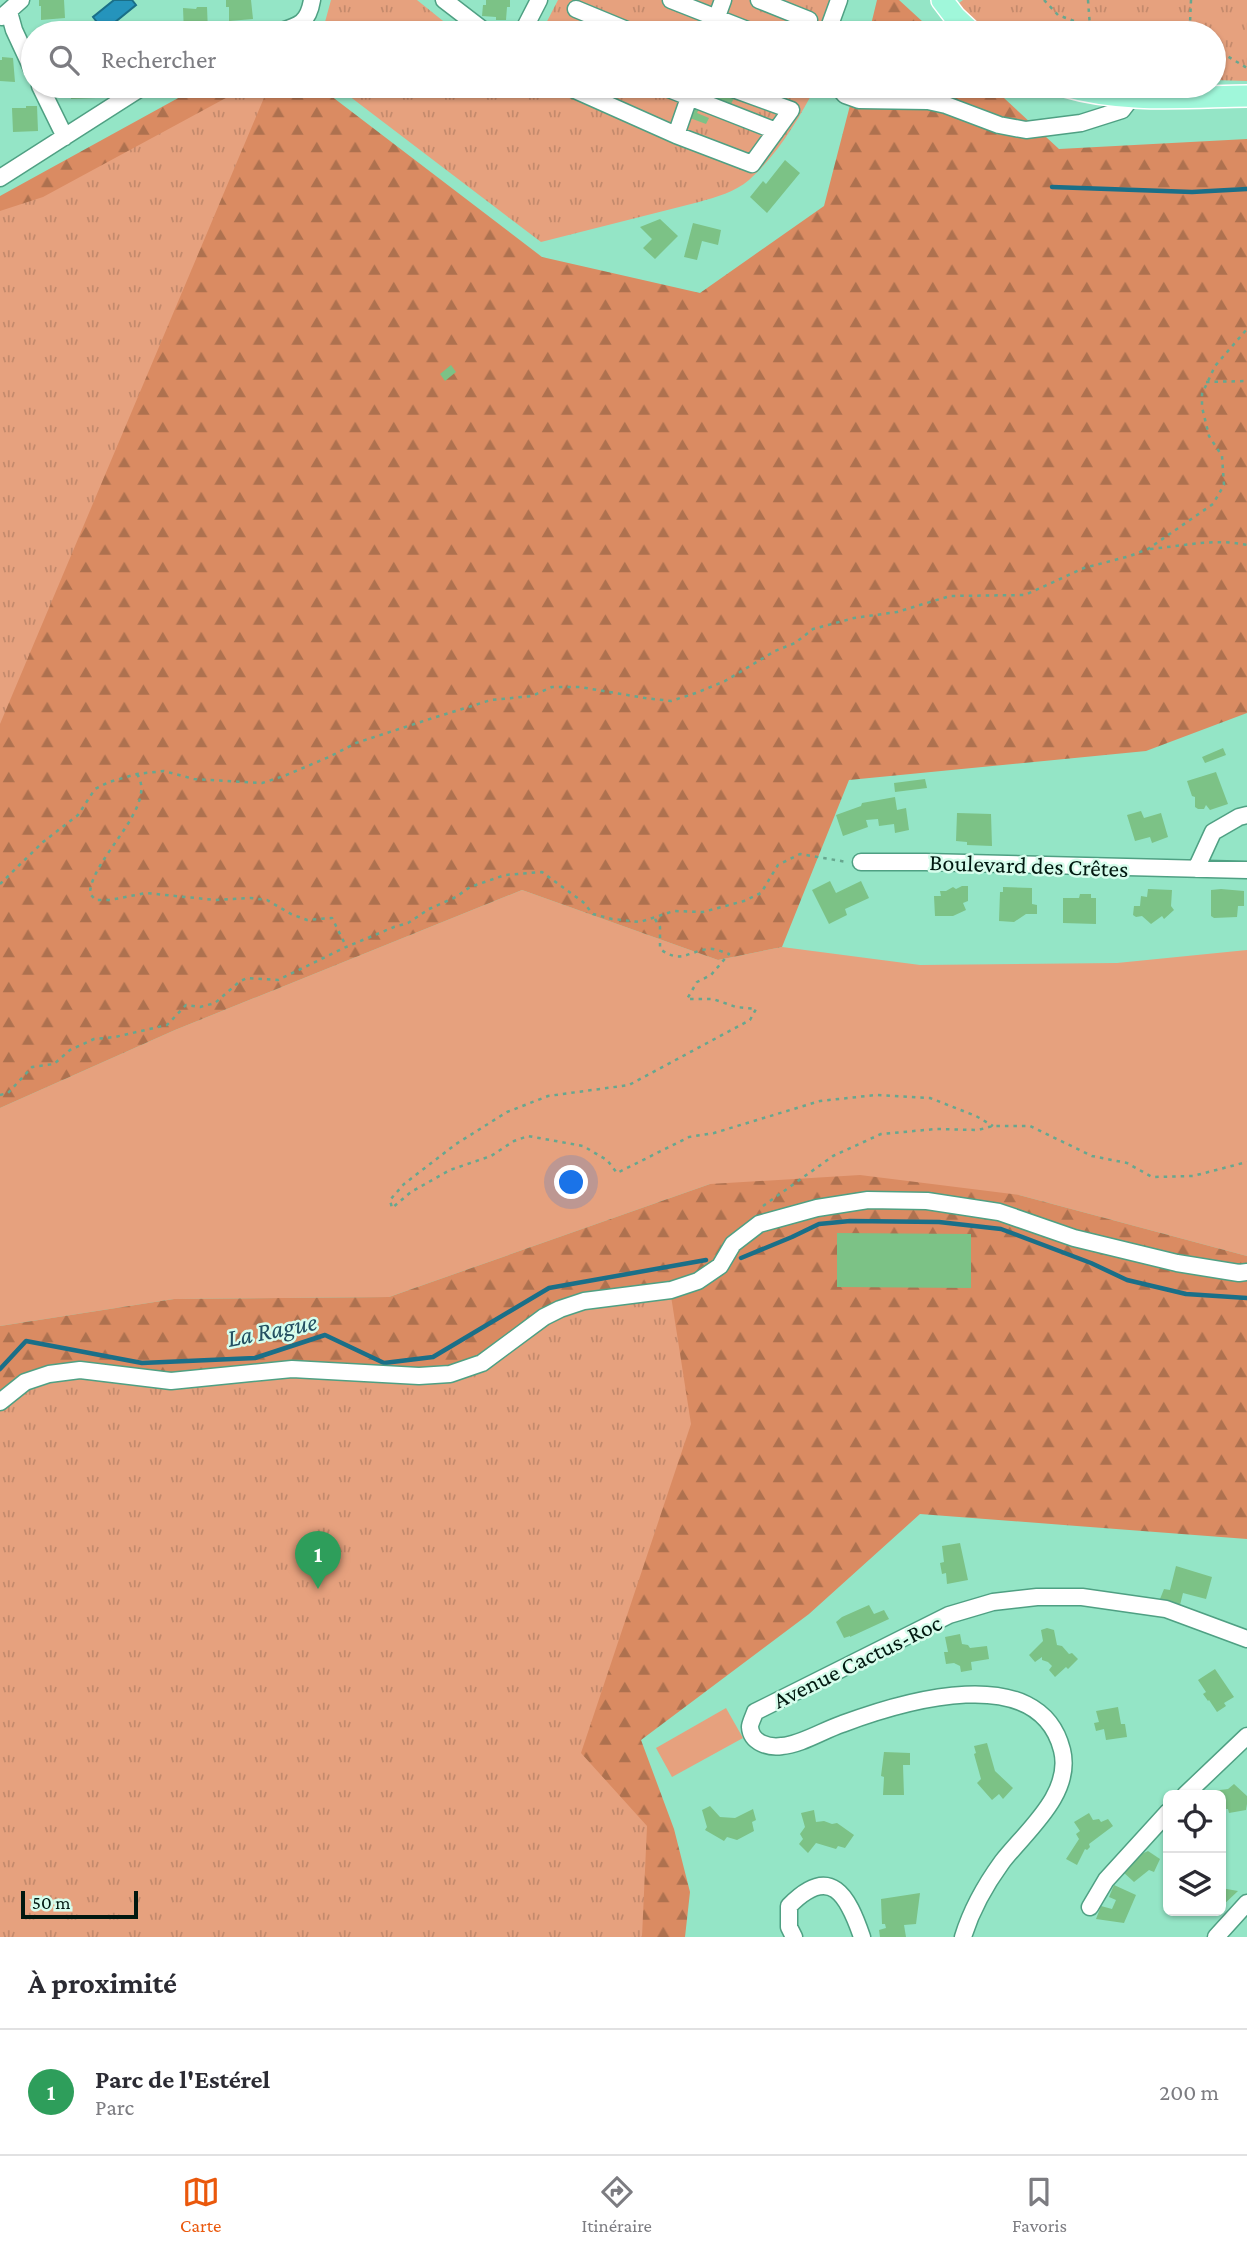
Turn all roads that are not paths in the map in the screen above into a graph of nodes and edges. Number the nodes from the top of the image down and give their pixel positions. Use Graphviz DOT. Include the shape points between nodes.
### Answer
graph roads {
  1 [pos="21,0"];
  2 [pos="312,0"];
  3 [pos="444,0"];
  4 [pos="539,0"];
  5 [pos="671,0"];
  6 [pos="723,0"];
  7 [pos="759,0"];
  8 [pos="839,0"];
  9 [pos="942,0"];
  10 [pos="576,9"];
  11 [pos="4,15"];
  12 [pos="304,21"];
  13 [pos="471,21"];
  14 [pos="528,21"];
  15 [pos="605,21"];
  16 [pos="706,21"];
  17 [pos="716,21"];
  18 [pos="809,21"];
  19 [pos="831,21"];
  20 [pos="959,21"];
  21 [pos="21,45"];
  22 [pos="1226,96"];
  23 [pos="1247,96"];
  24 [pos="46,98"];
  25 [pos="125,98"];
  26 [pos="593,98"];
  27 [pos="689,98"];
  28 [pos="704,98"];
  29 [pos="758,98"];
  30 [pos="853,98"];
  31 [pos="1131,98"];
  32 [pos="776,131"];
  33 [pos="676,135"];
  34 [pos="65,137"];
  35 [pos="0,178"];
  36 [pos="1247,815"];
  37 [pos="861,862"];
  38 [pos="1196,869"];
  39 [pos="1247,870"];
  40 [pos="1247,1272"];
  41 [pos="0,1402"];
  42 [pos="1247,1639"];
  43 [pos="1247,1736"];
  44 [pos="1190,1790"];
  45 [pos="1163,1818"];
  46 [pos="1247,1903"];
  47 [pos="1090,1907"];
  48 [pos="794,1937"];
  49 [pos="862,1937"];
  50 [pos="962,1937"];
  51 [pos="1216,1937"];
  1 -- 11 [label="street"];
  2 -- 12 [label="street"];
  3 -- 13 [label="street"];
  4 -- 14 [label="street"];
  5 -- 16 [label="street"];
  6 -- 17 [label="street"];
  7 -- 18 [label="street"];
  8 -- 19 [label="street"];
  9 -- 20 [label="main road"];
  10 -- 15 [label="street"];
  11 -- 21 [label="street"];
  22 -- 23 [label="main road"];
  24 -- 34 [label="street"];
  25 -- 34 [label="street"];
  26 -- 33 [label="street"];
  27 -- 33 [label="street"];
  28 -- 32 [label="street"];
  29 -- 32 [label="street" via="791,110"];
  30 -- 31 [label="street" via="928,101 1027,130 1091,120 1122,110"];
  32 -- 33 [label="street" via="752,164"];
  34 -- 35 [label="street"];
  36 -- 38 [label="street" via="1213,832"];
  37 -- 38 [label="street, Boulevard des Crêtes"];
  38 -- 39 [label="street, Boulevard des Crêtes"];
  40 -- 41 [label="street" via="1177,1263 1074,1238 999,1212 926,1201 868,1200 759,1224 733,1244 720,1266 698,1281 561,1309 482,1363 450,1374 292,1369 171,1381 80,1370 25,1382"];
  42 -- 50 [label="street, Avenue Cactus-Roc" via="1166,1609 1082,1597 993,1602 948,1615 755,1712 750,1727 754,1738 765,1746 785,1746 876,1713 936,1698 976,1693 1010,1698 1039,1712 1055,1730 1064,1772 1038,1821 984,1892"];
  43 -- 44 [label="street"];
  45 -- 47 [label="street" via="1106,1881"];
  46 -- 51 [label="street"];
  48 -- 49 [label="street" via="789,1906 813,1887 828,1887 842,1892"];
}
